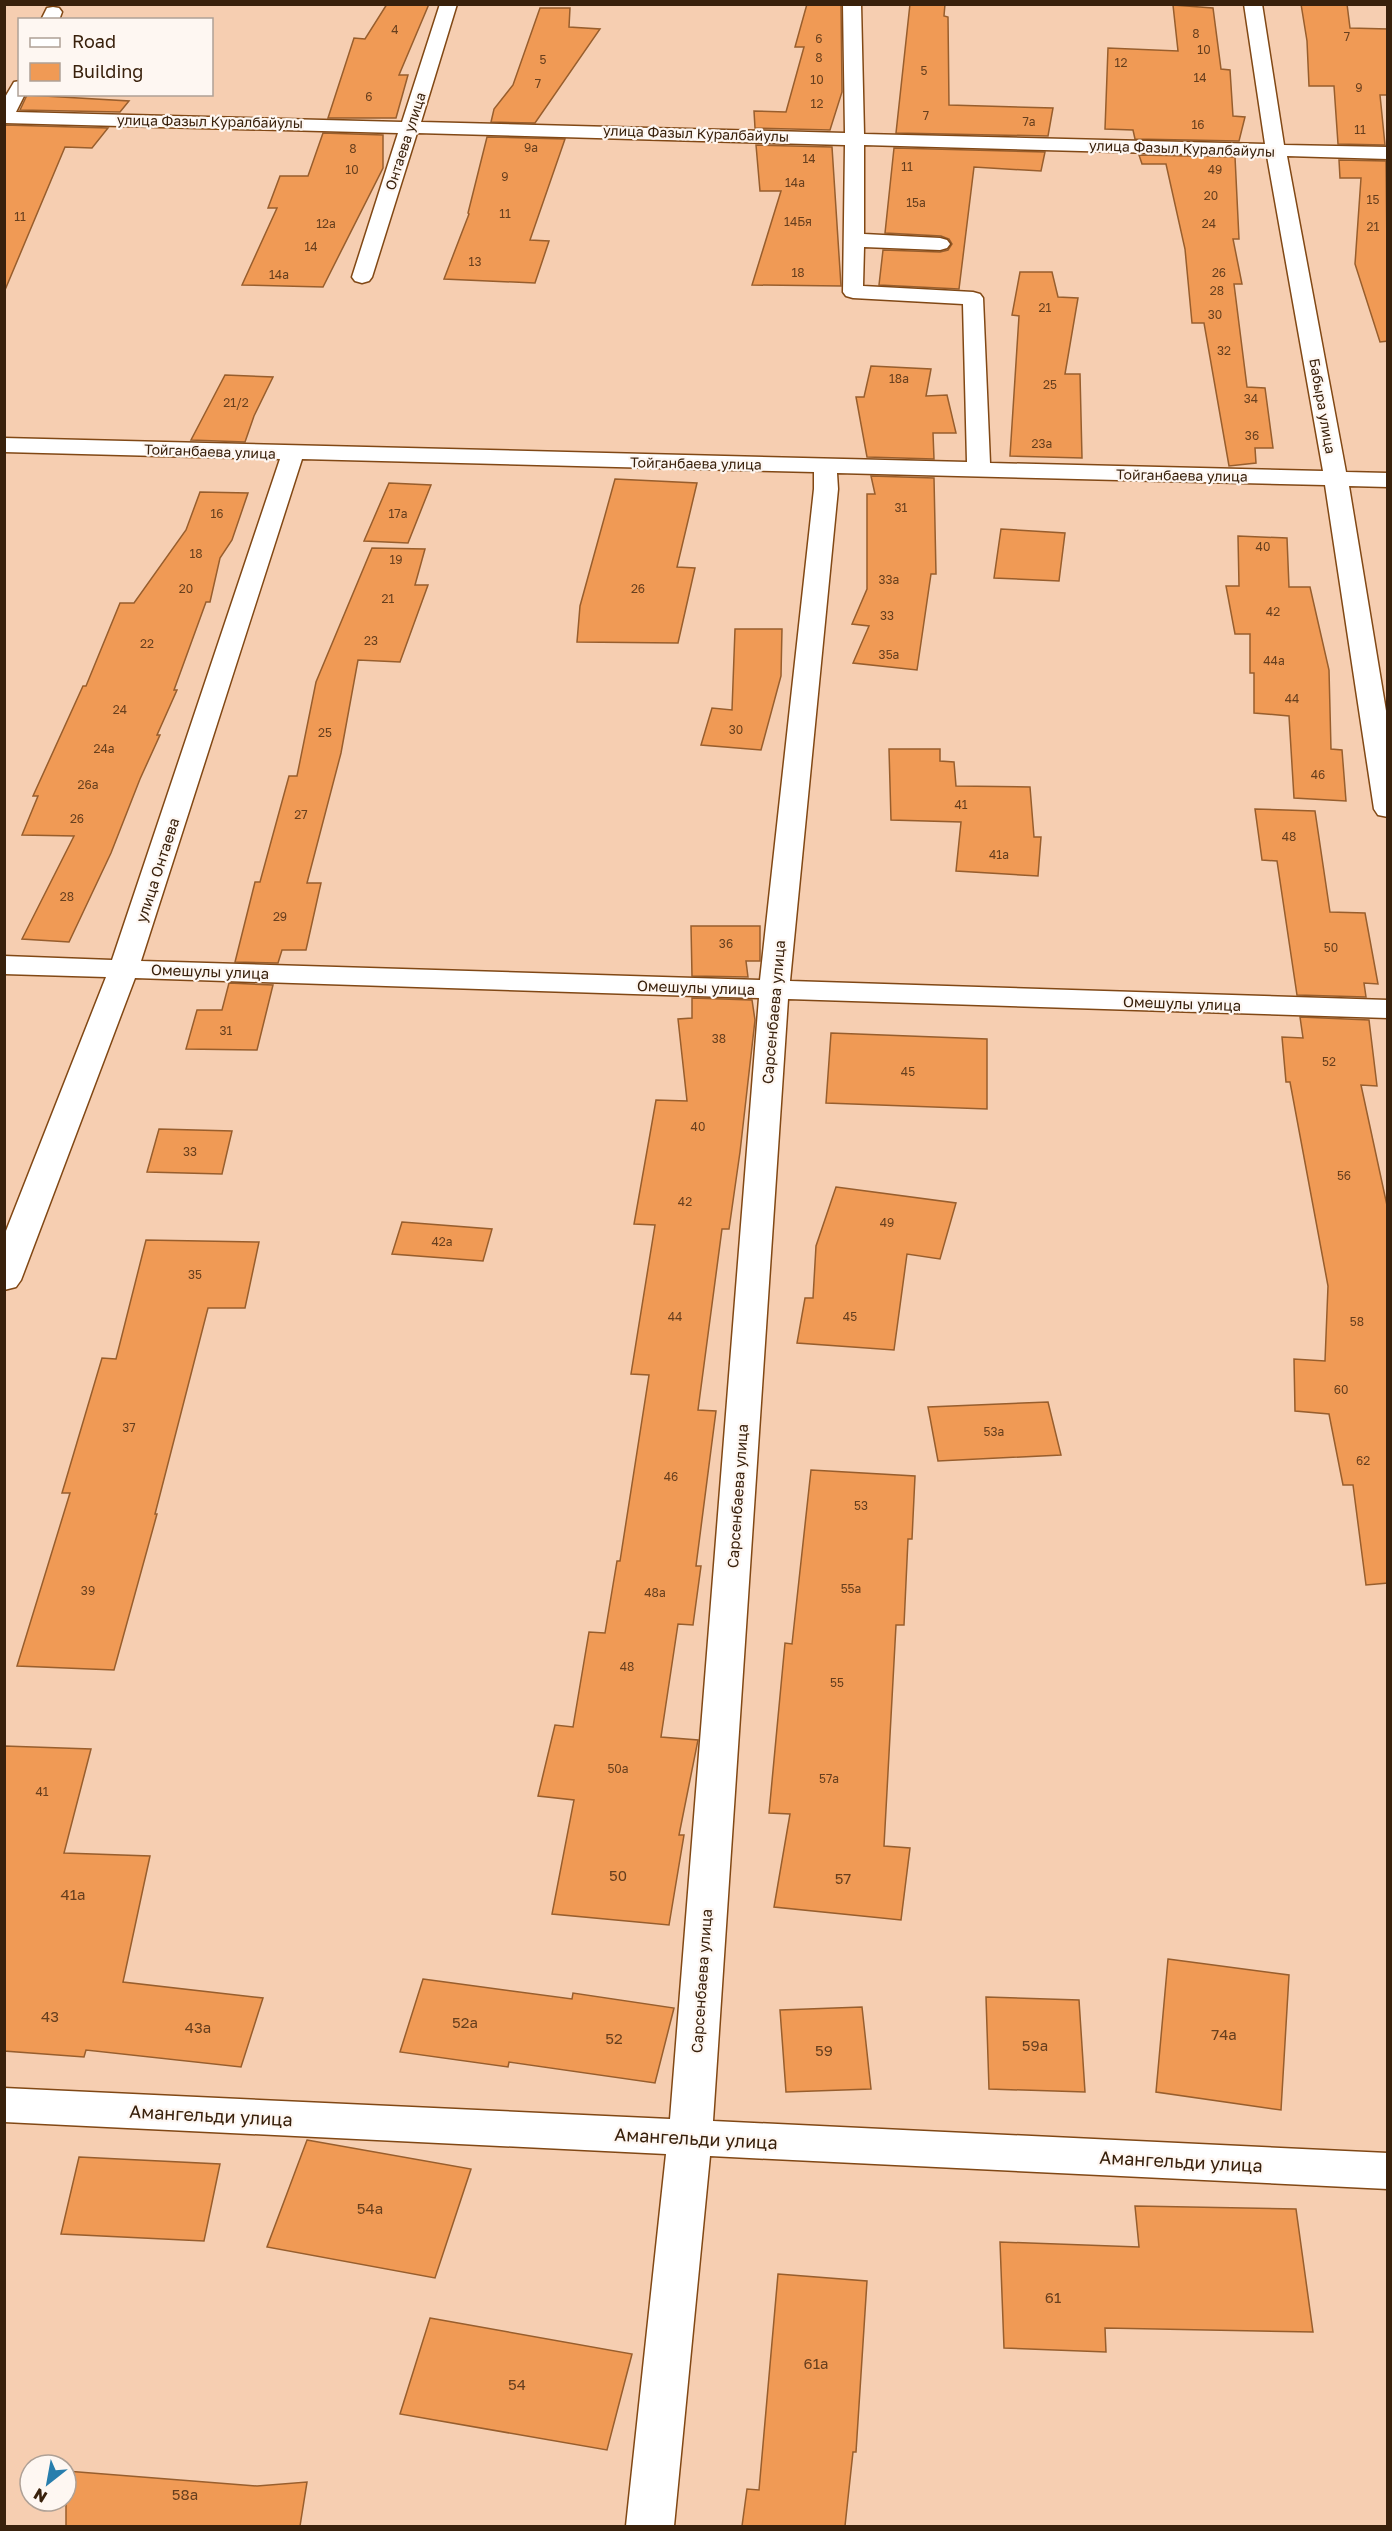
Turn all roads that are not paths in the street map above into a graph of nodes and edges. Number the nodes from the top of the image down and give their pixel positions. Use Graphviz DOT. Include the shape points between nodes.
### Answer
graph roads {
  1 [pos="449,4"];
  2 [pos="852,4"];
  3 [pos="1253,4"];
  4 [pos="18,90"];
  5 [pos="5,117"];
  6 [pos="410,125"];
  7 [pos="855,138"];
  8 [pos="1276,151"];
  9 [pos="1388,153"];
  10 [pos="854,240"];
  11 [pos="940,244"];
  12 [pos="362,277"];
  13 [pos="4,445"];
  14 [pos="293,453"];
  15 [pos="825,466"];
  16 [pos="979,470"];
  17 [pos="1336,479"];
  18 [pos="1388,480"];
  19 [pos="1388,809"];
  20 [pos="4,965"];
  21 [pos="124,969"];
  22 [pos="774,990"];
  23 [pos="1388,1009"];
  24 [pos="4,1280"];
  25 [pos="4,2105"];
  26 [pos="690,2138"];
  27 [pos="1388,2171"];
  28 [pos="650,2526"];
  1 -- 6 [label="street, Онтаева улица"];
  2 -- 7 [label="street"];
  3 -- 8 [label="street, Бабыра улица"];
  4 -- 5 [label="street"];
  5 -- 6 [label="street, улица Фазыл Куралбайулы"];
  6 -- 7 [label="street, улица Фазыл Куралбайулы"];
  6 -- 12 [label="street, Онтаева улица"];
  7 -- 8 [label="street, улица Фазыл Куралбайулы"];
  7 -- 10 [label="street"];
  8 -- 9 [label="street, улица Фазыл Куралбайулы"];
  8 -- 17 [label="street, Бабыра улица"];
  10 -- 11 [label="street"];
  10 -- 16 [label="street" via="853,292 973,298"];
  13 -- 14 [label="street, Тойганбаева улица"];
  14 -- 15 [label="street, Тойганбаева улица"];
  14 -- 21 [label="street, улица Онтаева"];
  15 -- 16 [label="street, Тойганбаева улица"];
  15 -- 22 [label="street, Сарсенбаева улица" via="826,489"];
  16 -- 17 [label="street, Тойганбаева улица"];
  17 -- 18 [label="street, Тойганбаева улица"];
  17 -- 19 [label="street, Бабыра улица"];
  20 -- 21 [label="street, Омешулы улица"];
  21 -- 22 [label="street, Омешулы улица"];
  21 -- 24 [label="street, улица Онтаева"];
  22 -- 23 [label="street, Омешулы улица"];
  22 -- 26 [label="street, Сарсенбаева улица"];
  25 -- 26 [label="street, Амангельди улица"];
  26 -- 27 [label="street, Амангельди улица"];
  26 -- 28 [label="street, Сарсенбаева улица"];
}
